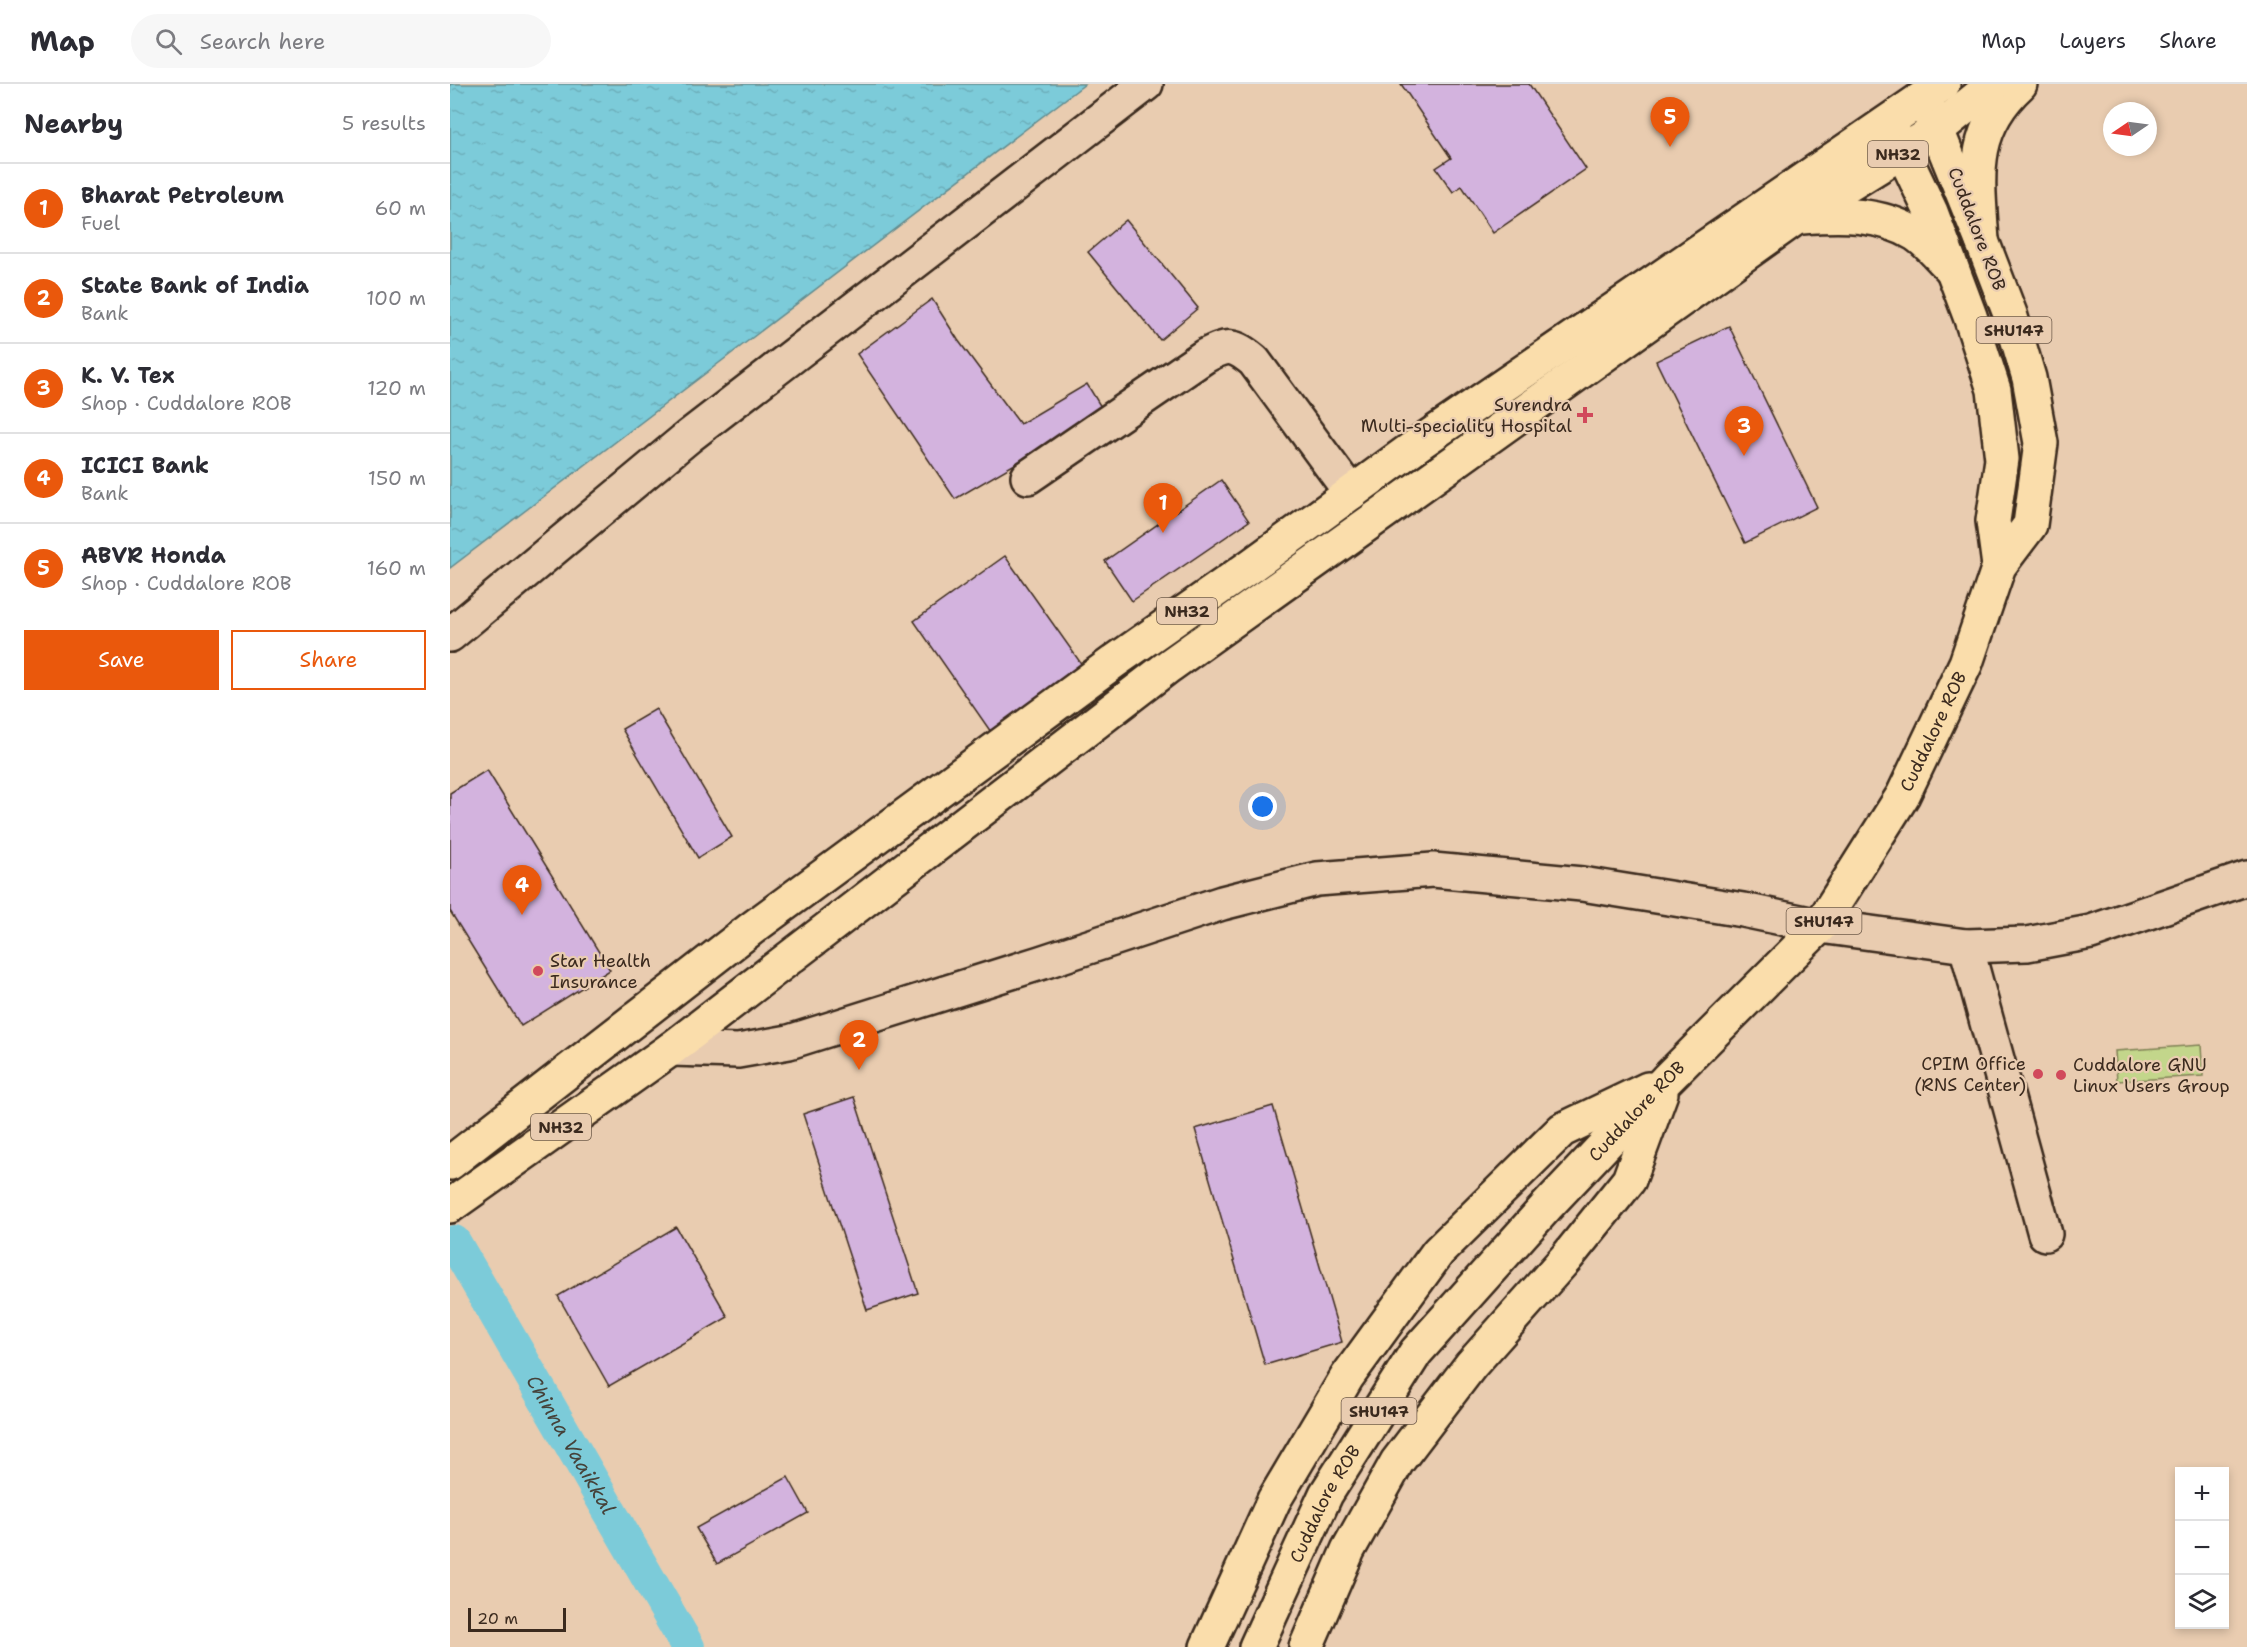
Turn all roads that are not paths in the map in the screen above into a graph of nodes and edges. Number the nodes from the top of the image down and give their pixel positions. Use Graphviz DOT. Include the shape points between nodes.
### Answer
graph roads {
  1 [pos="1146,84"];
  2 [pos="1994,84"];
  3 [pos="2020,84"];
  4 [pos="1932,91"];
  5 [pos="1888,121"];
  6 [pos="1937,130"];
  7 [pos="1902,152"];
  8 [pos="1797,217"];
  9 [pos="1982,241"];
  10 [pos="1952,269"];
  11 [pos="1028,477"];
  12 [pos="1351,493"];
  13 [pos="2000,566"];
  14 [pos="450,635"];
  15 [pos="2247,878"];
  16 [pos="1820,926"];
  17 [pos="1966,946"];
  18 [pos="671,1049"];
  19 [pos="1666,1080"];
  20 [pos="450,1163"];
  21 [pos="450,1206"];
  22 [pos="2045,1234"];
  23 [pos="1207,1647"];
  24 [pos="1256,1647"];
  25 [pos="1306,1647"];
  1 -- 14 [label="street" via="688,437"];
  2 -- 6 [label="main road, NH32"];
  3 -- 9 [label="main road" via="1994,114 1983,140 1978,169"];
  4 -- 5 [label="main road, NH32"];
  4 -- 6 [label="main road, Cuddalore ROB / SHU147"];
  5 -- 7 [label="main road, Cuddalore ROB / SHU147"];
  5 -- 12 [label="main road, NH32"];
  6 -- 7 [label="main road, NH32"];
  6 -- 9 [label="main road, Cuddalore ROB / SHU147"];
  7 -- 8 [label="main road, NH32"];
  7 -- 10 [label="main road, Cuddalore ROB / SHU147" via="1931,212"];
  8 -- 10 [label="main road" via="1844,214 1884,220 1916,234"];
  8 -- 18 [label="main road, NH32" via="1169,666"];
  9 -- 13 [label="main road, Cuddalore ROB / SHU147" via="2029,378 2041,443 2030,525"];
  10 -- 13 [label="main road, Cuddalore ROB / SHU147" via="1994,390 2002,459 1993,521"];
  11 -- 12 [label="street" via="1222,347 1240,350 1254,361"];
  12 -- 20 [label="main road, NH32" via="964,770 751,929"];
  13 -- 16 [label="main road, Cuddalore ROB / SHU147" via="1966,663 1903,795"];
  15 -- 17 [label="street" via="2091,932 2027,944"];
  16 -- 17 [label="street"];
  16 -- 18 [label="street" via="1582,884 1433,870 1317,879 1222,903 789,1042 738,1051"];
  16 -- 19 [label="main road, Cuddalore ROB / SHU147"];
  17 -- 22 [label="street"];
  18 -- 21 [label="main road, NH32"];
  19 -- 23 [label="main road" via="1562,1130 1438,1252 1347,1377 1274,1500"];
  19 -- 24 [label="main road, Cuddalore ROB / SHU147" via="1416,1352 1326,1494"];
  19 -- 25 [label="main road" via="1629,1180 1471,1365 1397,1462 1348,1550"];
}
